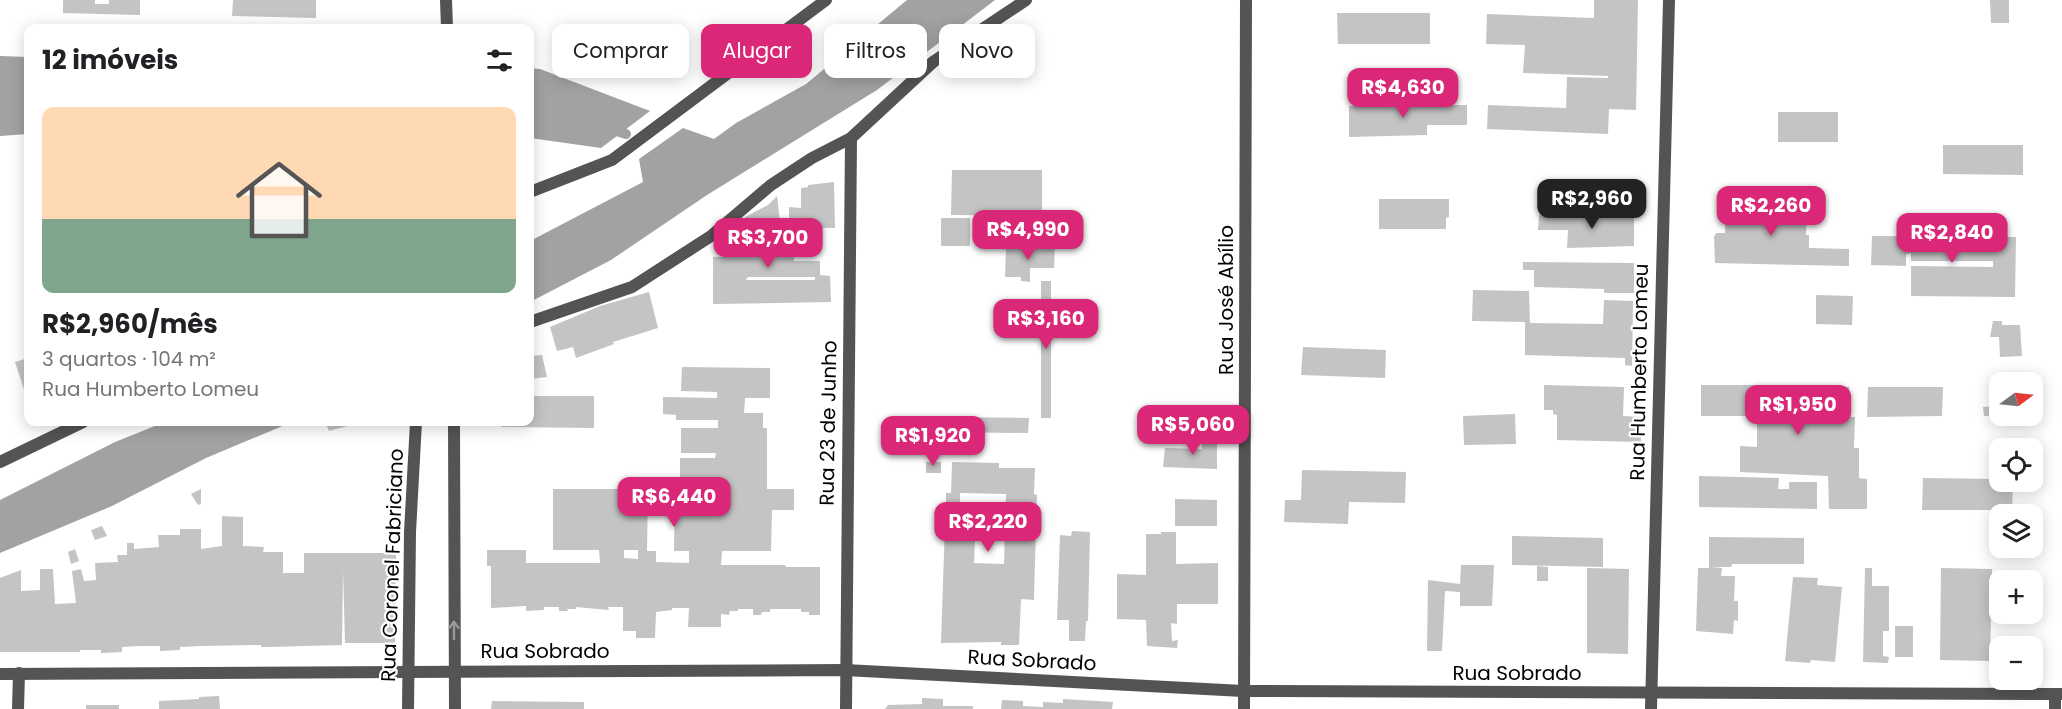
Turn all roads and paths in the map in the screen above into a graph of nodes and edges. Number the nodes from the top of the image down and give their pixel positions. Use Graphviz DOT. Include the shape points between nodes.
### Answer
graph roads {
  1 [pos="446,0"];
  2 [pos="826,0"];
  3 [pos="1026,0"];
  4 [pos="1246,0"];
  5 [pos="1669,0"];
  6 [pos="447,24"];
  7 [pos="850,138"];
  8 [pos="534,190"];
  9 [pos="534,321"];
  10 [pos="75,426"];
  11 [pos="416,426"];
  12 [pos="454,426"];
  13 [pos="0,462"];
  14 [pos="845,670"];
  15 [pos="454,671"];
  16 [pos="408,672"];
  17 [pos="0,674"];
  18 [pos="19,674"];
  19 [pos="1243,691"];
  20 [pos="1651,693"];
  21 [pos="2059,694"];
  22 [pos="18,709"];
  23 [pos="408,709"];
  24 [pos="455,709"];
  25 [pos="846,709"];
  26 [pos="1244,709"];
  27 [pos="1651,709"];
  28 [pos="2055,709"];
  1 -- 6 [label="street"];
  2 -- 8 [label="street" via="612,160"];
  3 -- 7 [label="street" via="933,62"];
  4 -- 19 [label="street, Rua José Abílio"];
  5 -- 20 [label="street, Rua Humberto Lomeu"];
  7 -- 9 [label="street" via="771,185 711,236 632,287"];
  7 -- 14 [label="street, Rua 23 de Junho"];
  10 -- 13 [label="street"];
  11 -- 16 [label="street, Rua Coronel Fabriciano"];
  15 -- 12 [label="street, one-way"];
  14 -- 15 [label="street, Rua Sobrado"];
  14 -- 19 [label="street, Rua Sobrado"];
  14 -- 25 [label="street, Rua 23 de Junho"];
  15 -- 16 [label="street, Rua Sobrado"];
  15 -- 24 [label="street"];
  16 -- 18 [label="street, Rua Sobrado"];
  16 -- 23 [label="street, Rua Coronel Fabriciano"];
  17 -- 18 [label="street, Rua Sobrado"];
  18 -- 22 [label="street"];
  19 -- 20 [label="street, Rua Sobrado"];
  19 -- 26 [label="street, Rua José Abílio"];
  20 -- 21 [label="street, Rua Sobrado"];
  20 -- 27 [label="street, Rua Humberto Lomeu"];
  21 -- 28 [label="street"];
}
